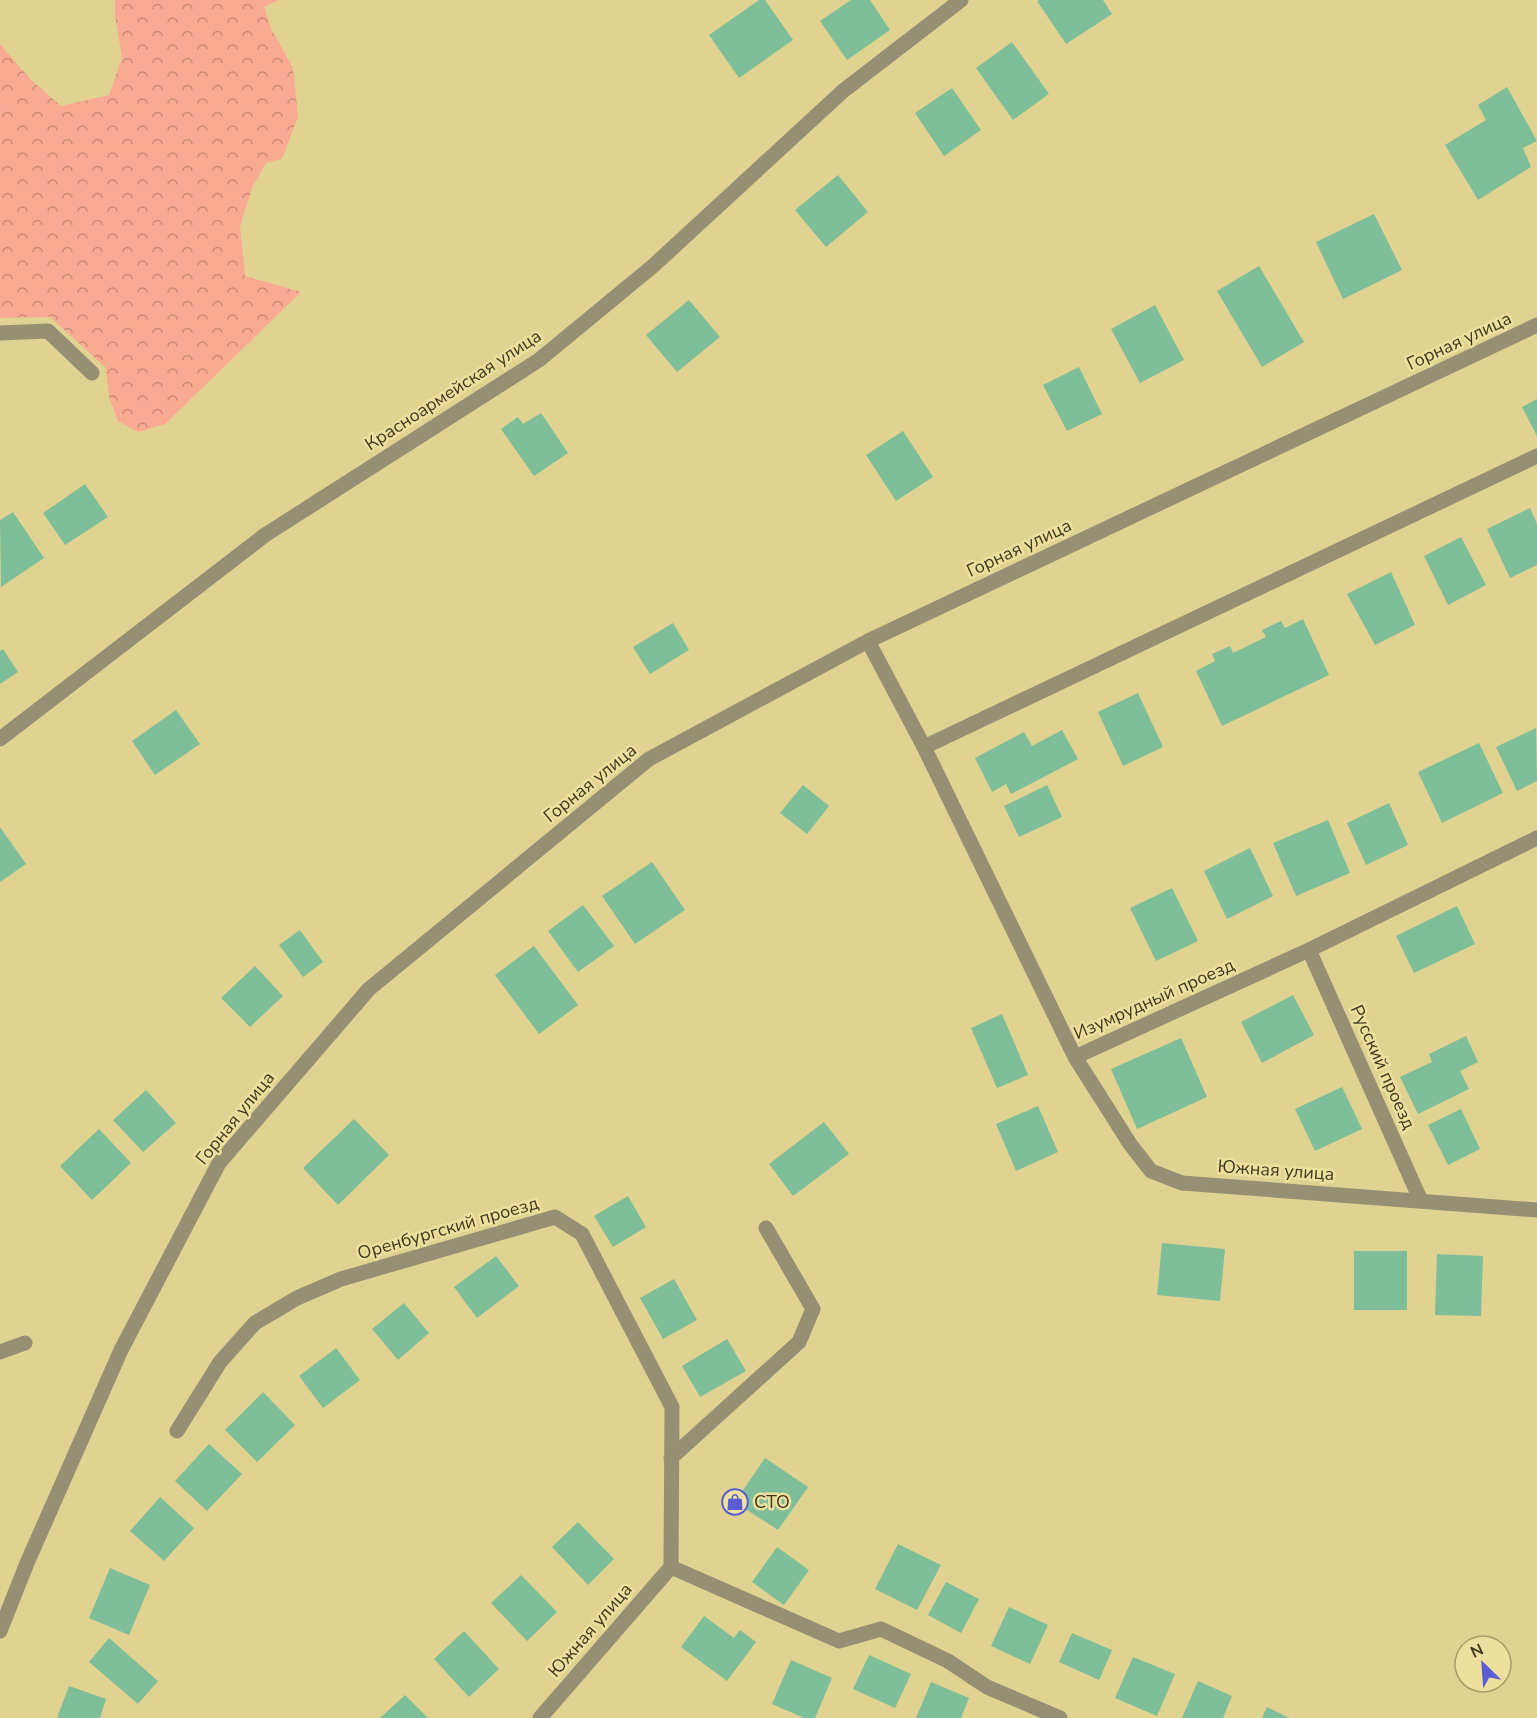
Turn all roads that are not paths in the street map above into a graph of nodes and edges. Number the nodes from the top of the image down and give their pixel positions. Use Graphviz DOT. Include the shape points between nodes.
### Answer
graph roads {
  1 [pos="961,0"];
  2 [pos="1537,325"];
  3 [pos="0,333"];
  4 [pos="92,373"];
  5 [pos="1537,456"];
  6 [pos="868,641"];
  7 [pos="0,740"];
  8 [pos="924,747"];
  9 [pos="1537,838"];
  10 [pos="1310,950"];
  11 [pos="1075,1057"];
  12 [pos="1421,1201"];
  13 [pos="1537,1210"];
  14 [pos="766,1228"];
  15 [pos="25,1343"];
  16 [pos="0,1352"];
  17 [pos="177,1431"];
  18 [pos="671,1458"];
  19 [pos="670,1567"];
  20 [pos="0,1632"];
  21 [pos="540,1718"];
  22 [pos="1060,1718"];
  1 -- 7 [label="street, Красноармейская улица" via="843,91 652,266 539,360 265,535"];
  2 -- 6 [label="street, Горная улица"];
  3 -- 4 [label="street" via="48,331"];
  5 -- 8 [label="street"];
  6 -- 8 [label="street, Изумрудный проезд"];
  6 -- 20 [label="street, Горная улица" via="649,759 369,989 219,1163 121,1350"];
  8 -- 11 [label="street, Изумрудный проезд"];
  9 -- 10 [label="street, Изумрудный проезд"];
  10 -- 11 [label="street, Изумрудный проезд"];
  10 -- 12 [label="street, Русский проезд"];
  11 -- 12 [label="street, Южная улица" via="1151,1171 1182,1183"];
  12 -- 13 [label="street, Южная улица"];
  14 -- 18 [label="street" via="813,1309 800,1342"];
  15 -- 16 [label="street"];
  17 -- 18 [label="street, Оренбургский проезд" via="220,1362 255,1323 297,1298 341,1279 555,1217 582,1234 672,1407"];
  18 -- 19 [label="street, Оренбургский проезд"];
  19 -- 21 [label="street, Южная улица"];
  19 -- 22 [label="street" via="839,1641 880,1629 948,1661 987,1687"];
}
